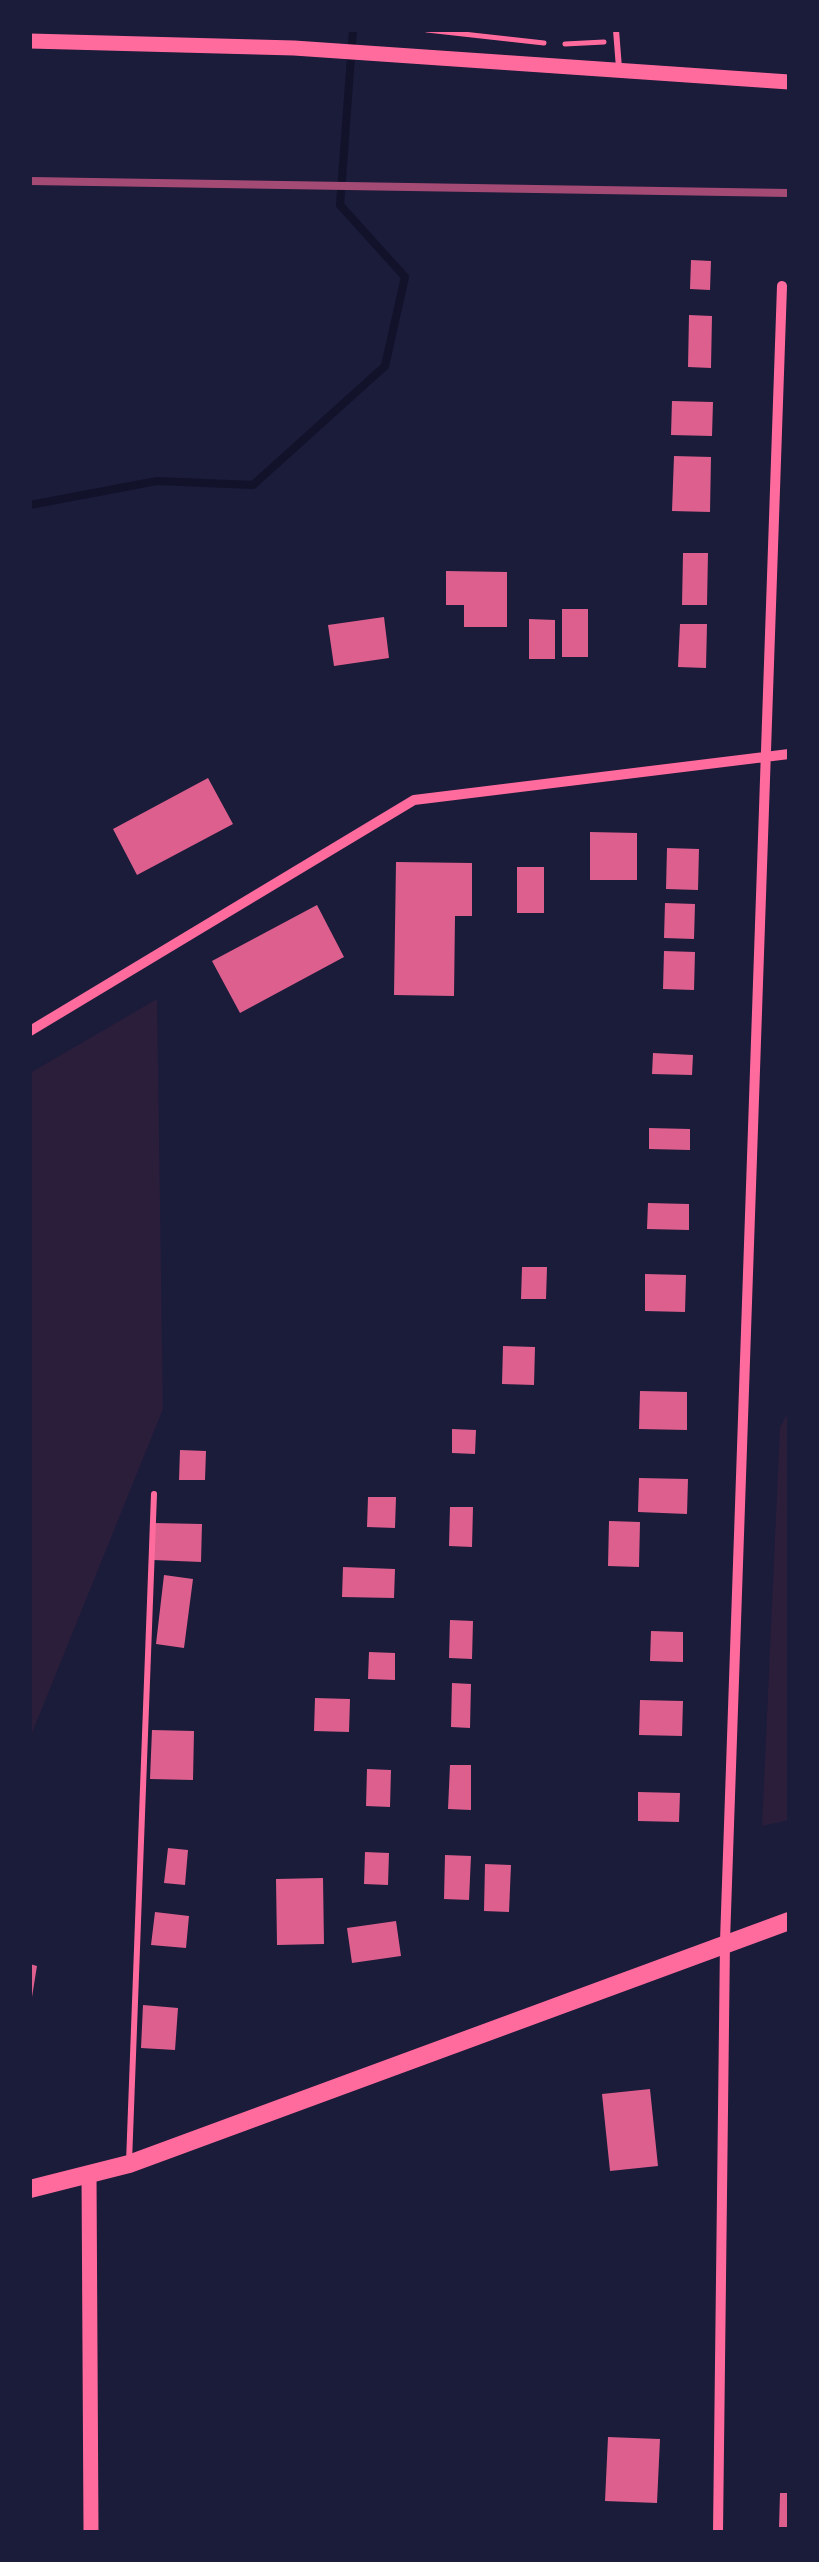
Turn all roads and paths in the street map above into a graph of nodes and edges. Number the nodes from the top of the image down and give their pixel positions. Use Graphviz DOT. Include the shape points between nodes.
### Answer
graph roads {
  1 [pos="428,30"];
  2 [pos="616,30"];
  3 [pos="118,35"];
  4 [pos="30,40"];
  5 [pos="617,40"];
  6 [pos="618,68"];
  7 [pos="789,82"];
  8 [pos="782,286"];
  9 [pos="783,427"];
  10 [pos="789,754"];
  11 [pos="764,756"];
  12 [pos="30,1031"];
  13 [pos="154,1494"];
  14 [pos="789,1921"];
  15 [pos="725,1941"];
  16 [pos="129,2164"];
  17 [pos="90,2174"];
  18 [pos="30,2189"];
  19 [pos="91,2532"];
  20 [pos="718,2532"];
  1 -- 5 [label="path" via="553,44"];
  2 -- 5 [label="lane"];
  3 -- 4 [label="street"];
  3 -- 6 [label="street"];
  5 -- 6 [label="lane"];
  6 -- 7 [label="street"];
  8 -- 9 [label="street"];
  9 -- 11 [label="street"];
  10 -- 11 [label="street"];
  11 -- 12 [label="street" via="414,800"];
  11 -- 15 [label="street"];
  13 -- 16 [label="lane"];
  14 -- 15 [label="main road"];
  15 -- 16 [label="main road"];
  15 -- 20 [label="street"];
  16 -- 17 [label="main road"];
  17 -- 18 [label="main road"];
  17 -- 19 [label="street"];
}
